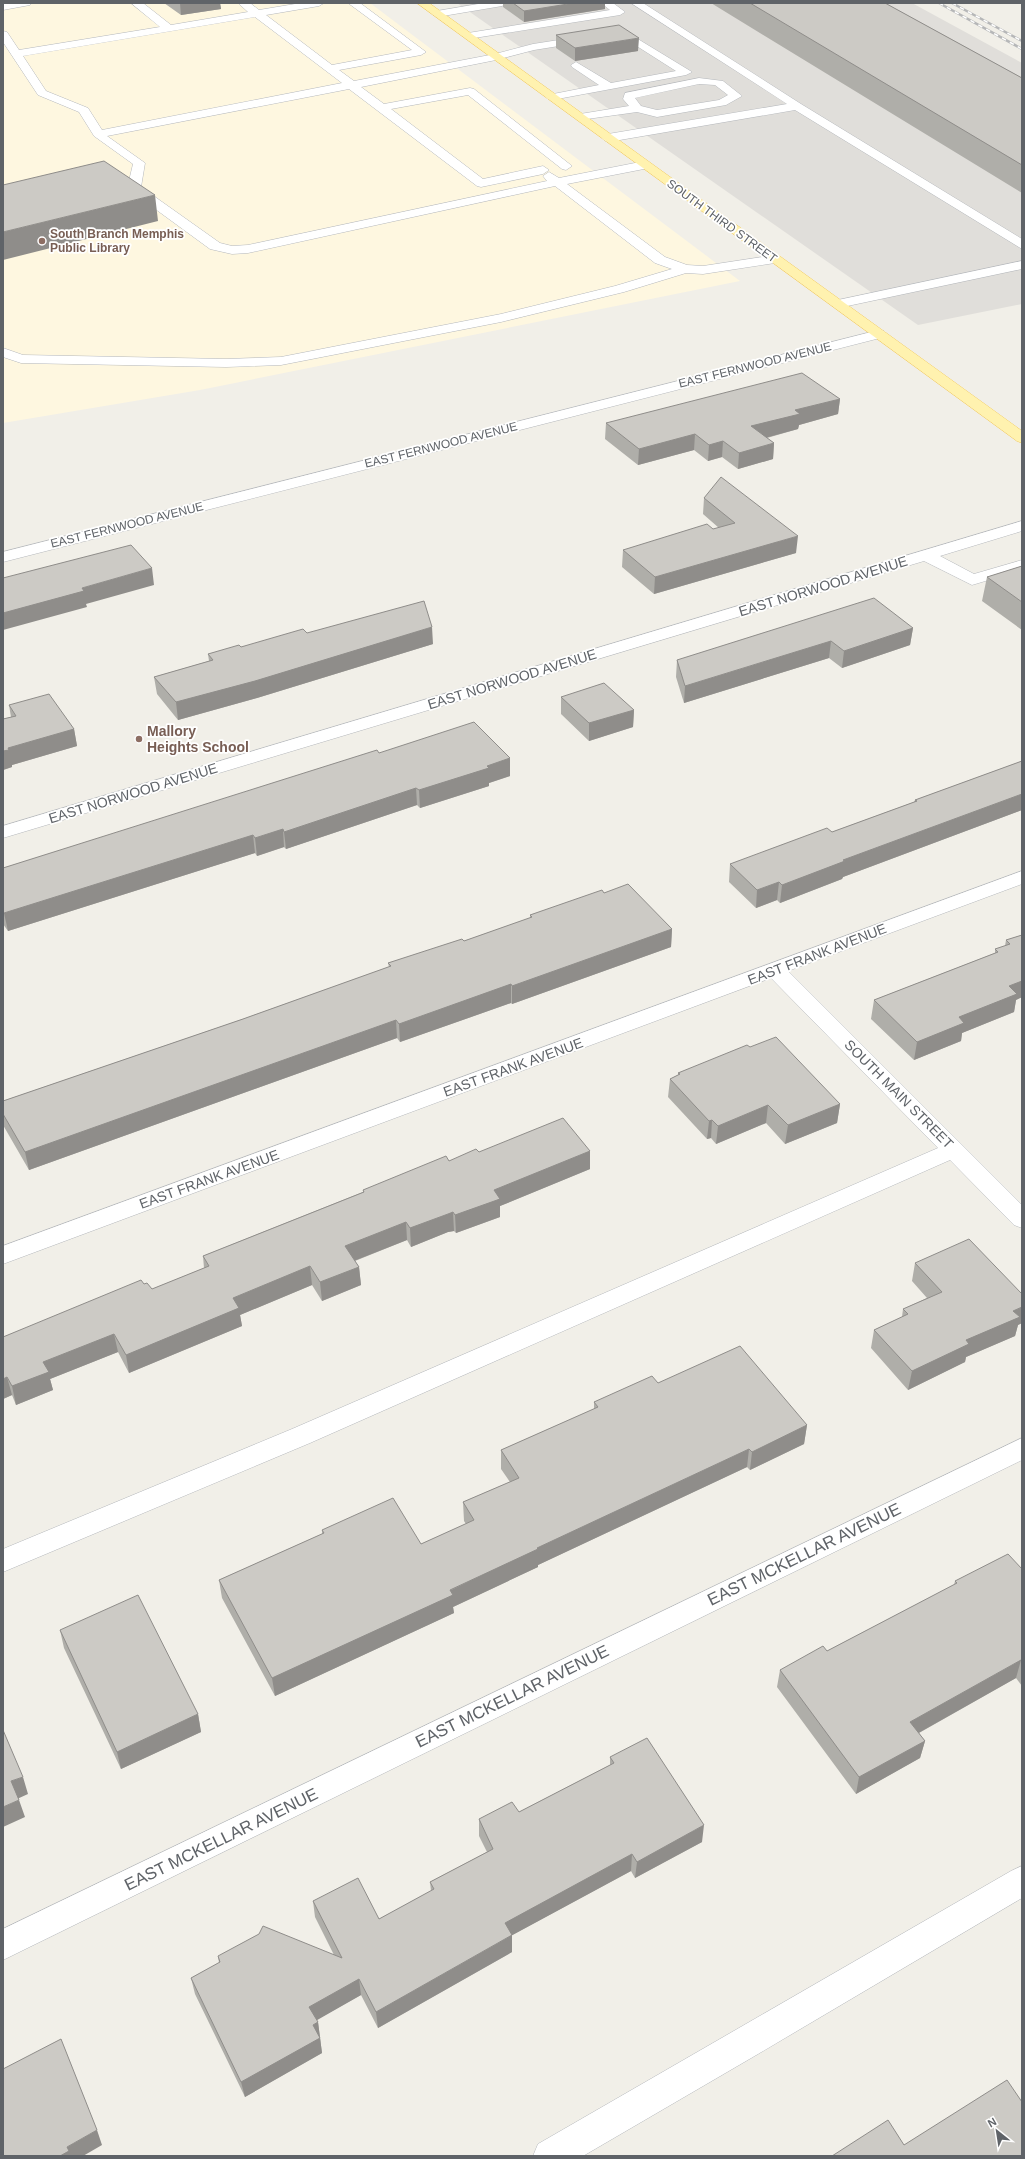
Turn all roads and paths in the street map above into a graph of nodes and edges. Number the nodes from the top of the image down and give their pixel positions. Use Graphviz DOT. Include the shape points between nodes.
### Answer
graph roads {
  1 [pos="26,3"];
  2 [pos="136,3"];
  3 [pos="243,3"];
  4 [pos="319,3"];
  5 [pos="353,3"];
  6 [pos="422,3"];
  7 [pos="502,3"];
  8 [pos="606,3"];
  9 [pos="636,3"];
  10 [pos="3,7"];
  11 [pos="257,14"];
  12 [pos="437,14"];
  13 [pos="169,28"];
  14 [pos="3,34"];
  15 [pos="468,36"];
  16 [pos="16,54"];
  17 [pos="496,57"];
  18 [pos="576,65"];
  19 [pos="328,69"];
  20 [pos="350,85"];
  21 [pos="609,86"];
  22 [pos="552,97"];
  23 [pos="797,106"];
  24 [pos="380,108"];
  25 [pos="637,108"];
  26 [pos="580,117"];
  27 [pos="98,134"];
  28 [pos="608,138"];
  29 [pos="645,164"];
  30 [pos="542,171"];
  31 [pos="557,182"];
  32 [pos="1022,245"];
  33 [pos="775,259"];
  34 [pos="1022,265"];
  35 [pos="685,269"];
  36 [pos="838,304"];
  37 [pos="879,334"];
  38 [pos="3,352"];
  39 [pos="1022,438"];
  40 [pos="1020,529"];
  41 [pos="926,555"];
  42 [pos="3,557"];
  43 [pos="1022,565"];
  44 [pos="3,832"];
  45 [pos="1022,877"];
  46 [pos="775,970"];
  47 [pos="954,1150"];
  48 [pos="1022,1219"];
  49 [pos="3,1255"];
  50 [pos="1022,1448"];
  51 [pos="3,1561"];
  52 [pos="1022,1881"];
  53 [pos="3,1945"];
  54 [pos="550,2156"];
  1 -- 10 [label="street"];
  2 -- 13 [label="street"];
  3 -- 11 [label="street"];
  4 -- 11 [label="street"];
  5 -- 19 [label="street" via="421,52"];
  6 -- 12 [label="main road, SOUTH THIRD STREET"];
  7 -- 12 [label="street"];
  8 -- 15 [label="street" via="620,12"];
  9 -- 23 [label="street"];
  11 -- 13 [label="street"];
  11 -- 19 [label="street"];
  12 -- 15 [label="main road, SOUTH THIRD STREET"];
  13 -- 16 [label="street"];
  14 -- 16 [label="street"];
  15 -- 17 [label="main road, SOUTH THIRD STREET"];
  16 -- 27 [label="street" via="42,93 84,110"];
  17 -- 20 [label="street"];
  17 -- 21 [label="street" via="533,47 623,33 686,72"];
  17 -- 22 [label="main road, SOUTH THIRD STREET"];
  18 -- 21 [label="street"];
  19 -- 20 [label="street"];
  20 -- 24 [label="street"];
  20 -- 27 [label="street"];
  21 -- 22 [label="street"];
  22 -- 26 [label="main road, SOUTH THIRD STREET"];
  23 -- 28 [label="street"];
  23 -- 32 [label="street"];
  24 -- 30 [label="street" via="481,183"];
  24 -- 30 [label="street" via="470,91 566,166"];
  25 -- 25 [label="street" via="657,114 722,103 736,96 719,83 699,81 629,95 629,99"];
  25 -- 26 [label="street"];
  26 -- 28 [label="main road, SOUTH THIRD STREET"];
  27 -- 31 [label="street" via="139,163 134,185 136,189 215,246 236,251"];
  28 -- 29 [label="main road, SOUTH THIRD STREET"];
  29 -- 31 [label="street"];
  29 -- 33 [label="main road, SOUTH THIRD STREET"];
  30 -- 31 [label="street"];
  31 -- 35 [label="street" via="660,260"];
  33 -- 35 [label="street" via="703,270"];
  33 -- 36 [label="main road, SOUTH THIRD STREET"];
  34 -- 36 [label="street"];
  35 -- 38 [label="street" via="502,318 281,361 226,363 21,359"];
  36 -- 37 [label="main road, SOUTH THIRD STREET"];
  37 -- 39 [label="main road, SOUTH THIRD STREET"];
  37 -- 42 [label="street, EAST FERNWOOD AVENUE"];
  40 -- 41 [label="street, EAST NORWOOD AVENUE"];
  41 -- 43 [label="street" via="972,580"];
  41 -- 44 [label="street, EAST NORWOOD AVENUE"];
  45 -- 46 [label="street, EAST FRANK AVENUE"];
  46 -- 47 [label="street, SOUTH MAIN STREET"];
  46 -- 49 [label="street, EAST FRANK AVENUE"];
  47 -- 48 [label="street, SOUTH MAIN STREET"];
  47 -- 51 [label="street" via="308,1433"];
  50 -- 53 [label="street, EAST MCKELLAR AVENUE"];
  52 -- 54 [label="street"];
}
